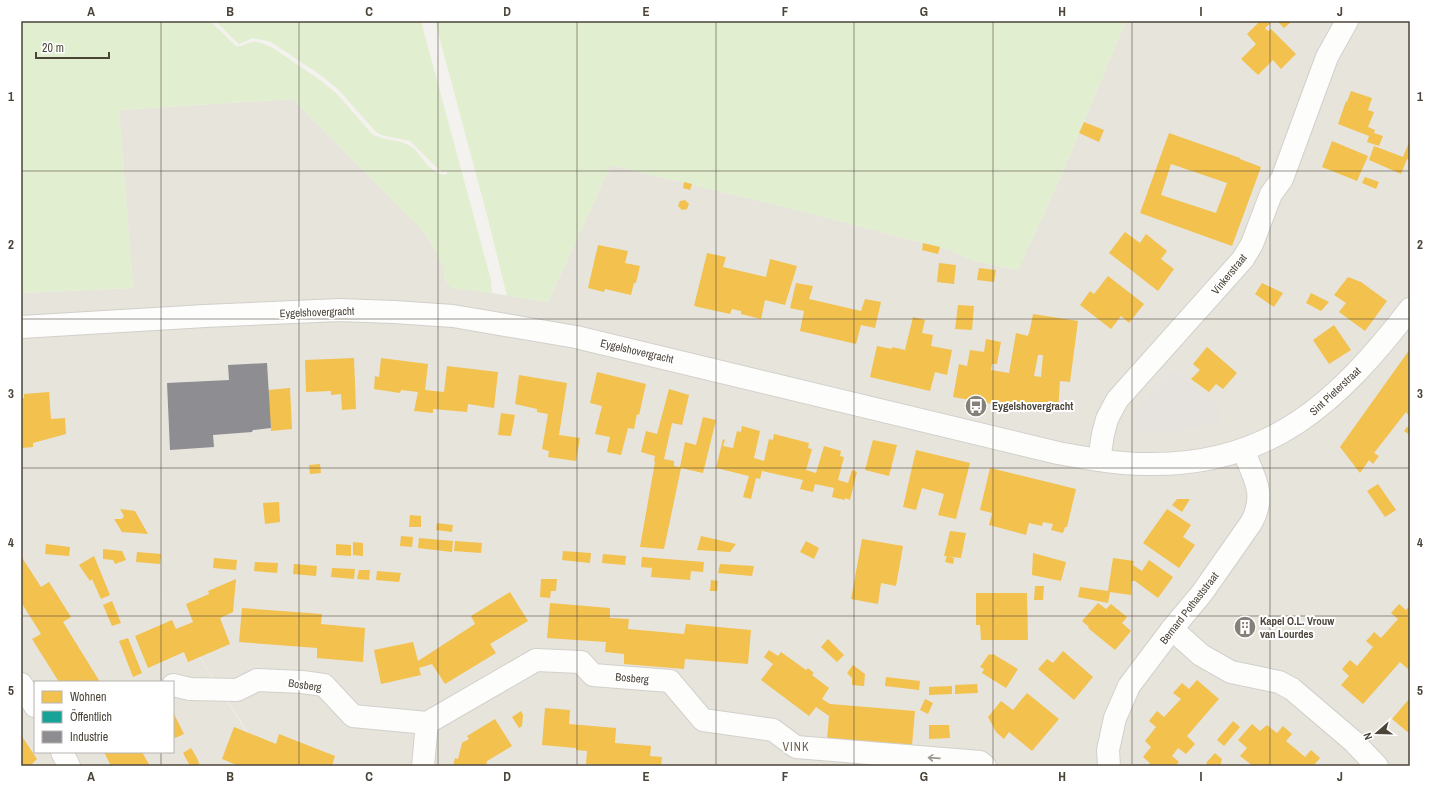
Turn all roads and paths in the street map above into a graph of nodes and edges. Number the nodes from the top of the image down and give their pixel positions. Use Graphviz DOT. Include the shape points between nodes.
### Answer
graph roads {
  1 [pos="1347,21"];
  2 [pos="1410,309"];
  3 [pos="21,327"];
  4 [pos="1243,450"];
  5 [pos="1099,460"];
  6 [pos="1172,629"];
  7 [pos="21,684"];
  8 [pos="174,685"];
  9 [pos="34,704"];
  10 [pos="427,723"];
  11 [pos="62,753"];
  12 [pos="834,758"];
  13 [pos="69,766"];
  14 [pos="423,766"];
  15 [pos="985,766"];
  16 [pos="1109,766"];
  17 [pos="1377,766"];
  1 -- 5 [label="street, Vinkerstraat" via="1327,57 1282,179 1271,194 1252,244 1243,260 1117,400 1107,419"];
  2 -- 4 [label="street, Sint Pieterstraat" via="1372,356 1319,408 1270,439"];
  3 -- 5 [label="street, Eygelshovergracht" via="339,310 453,316 576,337 1058,453"];
  4 -- 5 [label="street, Eygelshovergracht" via="1189,462 1144,464"];
  4 -- 6 [label="street, Bernard Pothaststraat" via="1258,486 1257,513 1202,593"];
  6 -- 16 [label="street, Bernard Pothaststraat" via="1129,686 1115,718 1108,750"];
  6 -- 17 [label="street" via="1201,655 1231,672 1279,682 1292,689 1353,741"];
  7 -- 9 [label="street"];
  8 -- 10 [label="street, Bosberg" via="190,689 237,690 257,680 324,685 353,716"];
  10 -- 12 [label="street, Bosberg" via="536,660 581,662 594,675 670,682 703,720 773,730 796,747"];
  10 -- 14 [label="street"];
  11 -- 13 [label="street"];
  15 -- 12 [label="street, Bosberg, one-way" via="980,762"];
}
